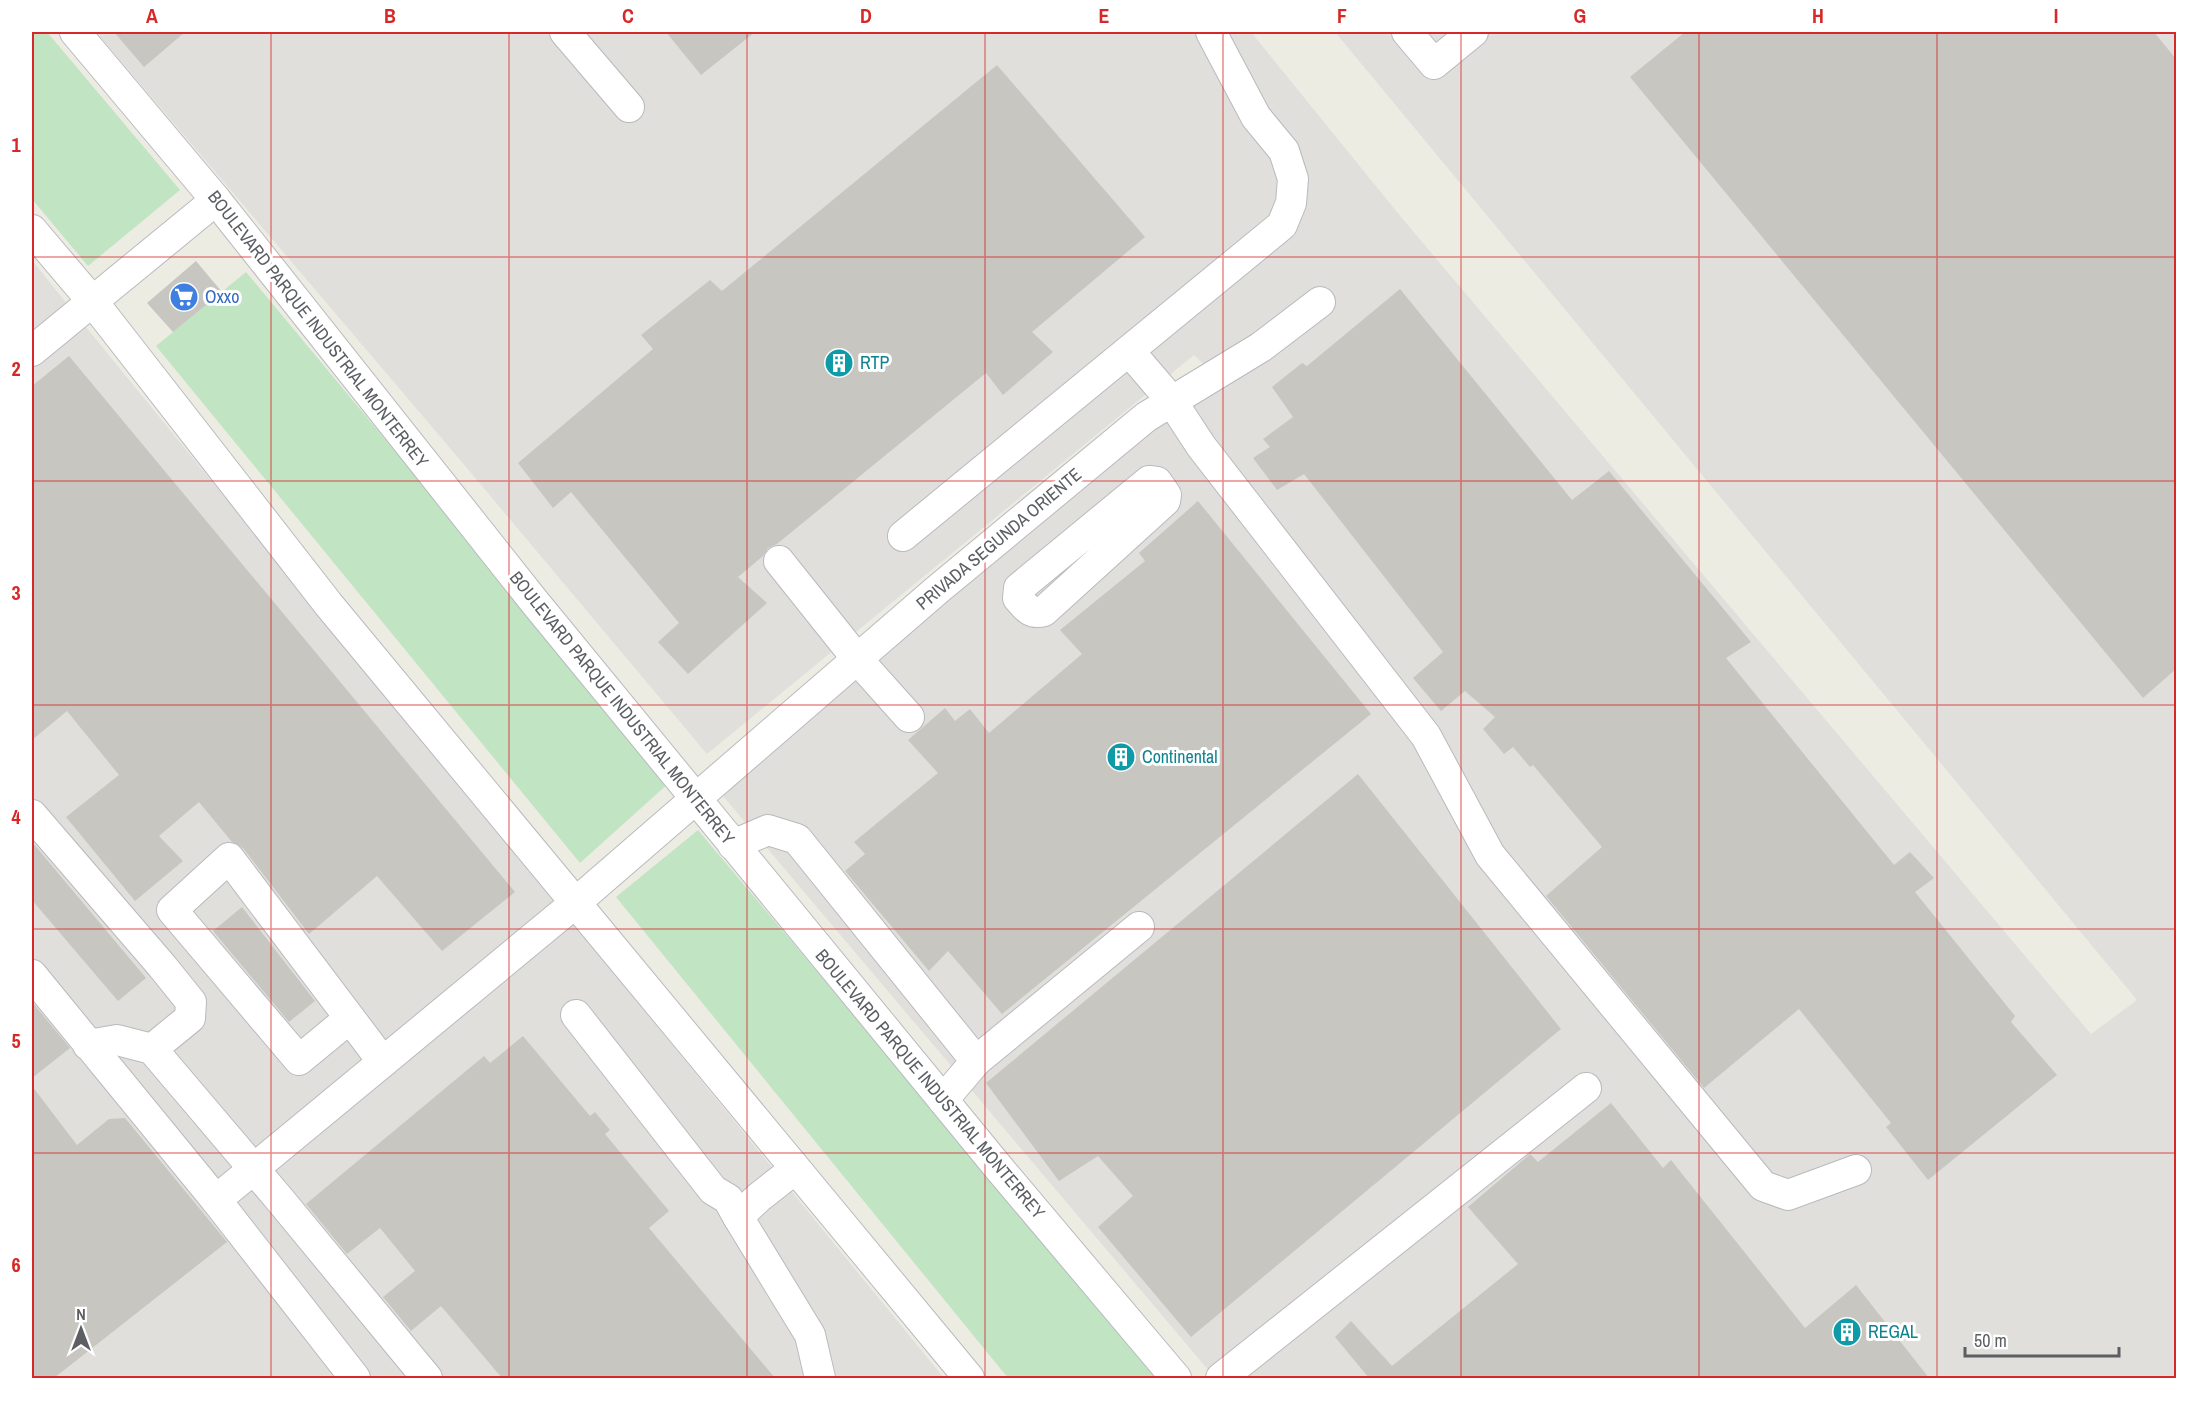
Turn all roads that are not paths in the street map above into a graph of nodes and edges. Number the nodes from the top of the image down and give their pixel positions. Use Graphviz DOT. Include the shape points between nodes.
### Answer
graph roads {
  1 [pos="75,32"];
  2 [pos="565,32"];
  3 [pos="1210,32"];
  4 [pos="1407,32"];
  5 [pos="1473,32"];
  6 [pos="629,107"];
  7 [pos="216,200"];
  8 [pos="32,230"];
  9 [pos="93,302"];
  10 [pos="1320,302"];
  11 [pos="32,351"];
  12 [pos="1129,351"];
  13 [pos="1171,400"];
  14 [pos="1040,505"];
  15 [pos="903,536"];
  16 [pos="1072,544"];
  17 [pos="779,561"];
  18 [pos="858,660"];
  19 [pos="909,717"];
  20 [pos="696,799"];
  21 [pos="32,815"];
  22 [pos="733,844"];
  23 [pos="574,904"];
  24 [pos="1139,927"];
  25 [pos="32,975"];
  26 [pos="576,1016"];
  27 [pos="350,1018"];
  28 [pos="88,1045"];
  29 [pos="152,1049"];
  30 [pos="976,1061"];
  31 [pos="383,1062"];
  32 [pos="1586,1088"];
  33 [pos="943,1100"];
  34 [pos="254,1169"];
  35 [pos="795,1169"];
  36 [pos="1856,1170"];
  37 [pos="216,1200"];
  38 [pos="738,1217"];
  39 [pos="355,1378"];
  40 [pos="427,1378"];
  41 [pos="820,1378"];
  42 [pos="969,1378"];
  43 [pos="1176,1378"];
  44 [pos="1221,1378"];
  1 -- 7 [label="street, BOULEVARD PARQUE INDUSTRIAL MONTERREY"];
  2 -- 6 [label="street"];
  3 -- 12 [label="street" via="1256,117 1284,151 1293,179 1291,203 1282,225"];
  4 -- 5 [label="street" via="1434,64"];
  7 -- 9 [label="street"];
  7 -- 20 [label="street, BOULEVARD PARQUE INDUSTRIAL MONTERREY"];
  8 -- 9 [label="street"];
  9 -- 11 [label="street"];
  9 -- 23 [label="street" via="329,605"];
  10 -- 13 [label="street, PRIVADA SEGUNDA ORIENTE" via="1261,347"];
  12 -- 13 [label="street"];
  12 -- 15 [label="street"];
  13 -- 14 [label="street, PRIVADA SEGUNDA ORIENTE"];
  13 -- 36 [label="street" via="1201,446 1426,736 1490,855 1763,1186 1788,1195"];
  14 -- 16 [label="street"];
  14 -- 18 [label="street, PRIVADA SEGUNDA ORIENTE"];
  16 -- 16 [label="street" via="1019,588 1018,598 1030,611 1044,611 1165,501 1166,495 1157,482 1149,481"];
  17 -- 18 [label="street"];
  18 -- 19 [label="street"];
  18 -- 20 [label="street, PRIVADA SEGUNDA ORIENTE"];
  20 -- 22 [label="street, BOULEVARD PARQUE INDUSTRIAL MONTERREY"];
  20 -- 23 [label="street, PRIVADA SEGUNDA ORIENTE"];
  21 -- 29 [label="street" via="191,1002 190,1018"];
  22 -- 30 [label="street" via="768,830 797,839"];
  22 -- 33 [label="street, BOULEVARD PARQUE INDUSTRIAL MONTERREY"];
  23 -- 31 [label="street, PRIVADA SEGUNDA ORIENTE"];
  23 -- 35 [label="street"];
  24 -- 30 [label="street"];
  25 -- 28 [label="street"];
  26 -- 38 [label="street" via="713,1190 728,1199"];
  27 -- 27 [label="street" via="229,858 172,910 299,1060"];
  27 -- 31 [label="street"];
  28 -- 29 [label="street" via="117,1040"];
  28 -- 37 [label="street"];
  29 -- 34 [label="street"];
  30 -- 33 [label="street"];
  31 -- 34 [label="street, PRIVADA SEGUNDA ORIENTE"];
  32 -- 44 [label="street"];
  33 -- 43 [label="street, BOULEVARD PARQUE INDUSTRIAL MONTERREY"];
  34 -- 37 [label="street, PRIVADA SEGUNDA ORIENTE"];
  34 -- 40 [label="street"];
  35 -- 38 [label="street"];
  35 -- 42 [label="street"];
  37 -- 39 [label="street"];
  38 -- 41 [label="street" via="810,1335"];
}
